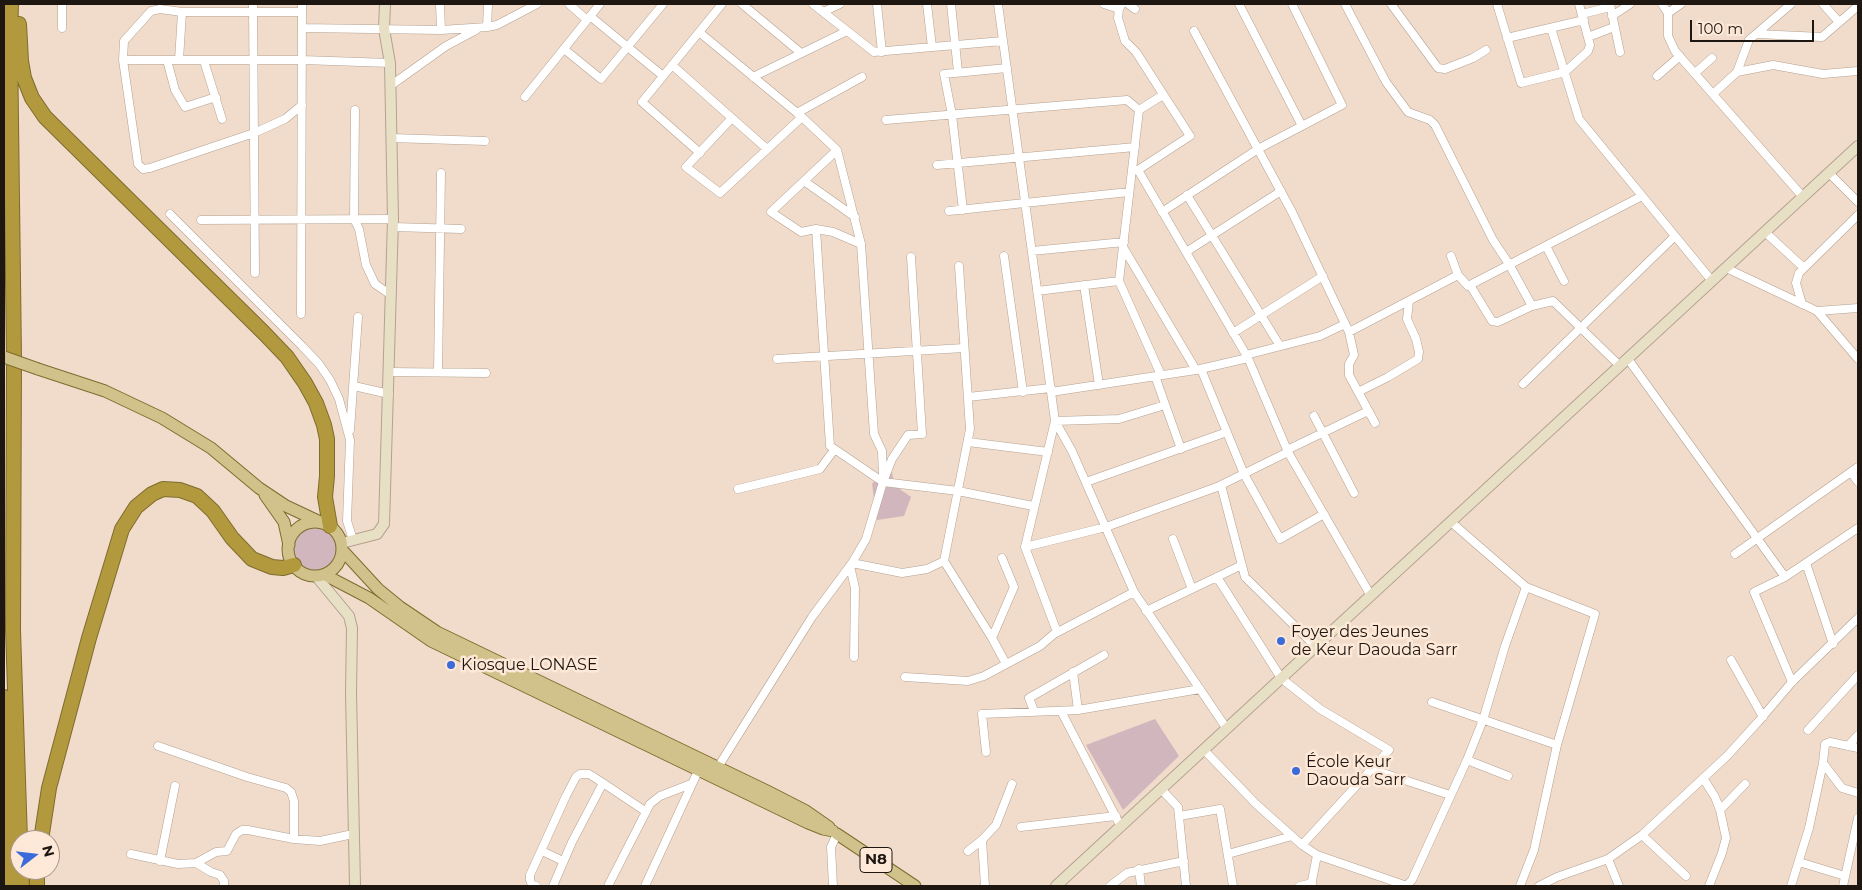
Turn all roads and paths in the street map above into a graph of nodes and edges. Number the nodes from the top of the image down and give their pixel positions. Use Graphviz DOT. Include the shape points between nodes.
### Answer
graph roads {
  1 [pos="11,4"];
  2 [pos="18,4"];
  3 [pos="62,4"];
  4 [pos="385,4"];
  5 [pos="440,4"];
  6 [pos="488,4"];
  7 [pos="538,4"];
  8 [pos="569,4"];
  9 [pos="600,4"];
  10 [pos="663,4"];
  11 [pos="722,4"];
  12 [pos="742,4"];
  13 [pos="813,4"];
  14 [pos="840,4"];
  15 [pos="877,4"];
  16 [pos="927,4"];
  17 [pos="951,4"];
  18 [pos="998,4"];
  19 [pos="1104,4"];
  20 [pos="1128,4"];
  21 [pos="1292,4"];
  22 [pos="1345,4"];
  23 [pos="1391,4"];
  24 [pos="1497,4"];
  25 [pos="1580,4"];
  26 [pos="1630,4"];
  27 [pos="1662,4"];
  28 [pos="1681,4"];
  29 [pos="1789,4"];
  30 [pos="1822,4"];
  31 [pos="1241,5"];
  32 [pos="1120,6"];
  33 [pos="1610,6"];
  34 [pos="1858,6"];
  35 [pos="253,8"];
  36 [pos="302,8"];
  37 [pos="1135,9"];
  38 [pos="182,12"];
  39 [pos="823,12"];
  40 [pos="1668,13"];
  41 [pos="1612,16"];
  42 [pos="1583,17"];
  43 [pos="588,18"];
  44 [pos="1839,22"];
  45 [pos="483,27"];
  46 [pos="1614,27"];
  47 [pos="62,28"];
  48 [pos="302,28"];
  49 [pos="1551,28"];
  50 [pos="384,29"];
  51 [pos="441,30"];
  52 [pos="847,31"];
  53 [pos="1194,31"];
  54 [pos="699,32"];
  55 [pos="1757,34"];
  56 [pos="1588,36"];
  57 [pos="1507,38"];
  58 [pos="1003,41"];
  59 [pos="955,45"];
  60 [pos="627,47"];
  61 [pos="932,47"];
  62 [pos="564,49"];
  63 [pos="1486,50"];
  64 [pos="882,52"];
  65 [pos="1620,52"];
  66 [pos="801,53"];
  67 [pos="1680,56"];
  68 [pos="1712,58"];
  69 [pos="123,60"];
  70 [pos="167,60"];
  71 [pos="179,60"];
  72 [pos="302,60"];
  73 [pos="204,61"];
  74 [pos="253,61"];
  75 [pos="390,63"];
  76 [pos="672,65"];
  77 [pos="1007,68"];
  78 [pos="1856,70"];
  79 [pos="958,72"];
  80 [pos="1565,72"];
  81 [pos="1737,72"];
  82 [pos="1695,73"];
  83 [pos="663,76"];
  84 [pos="1657,76"];
  85 [pos="753,77"];
  86 [pos="862,77"];
  87 [pos="390,86"];
  88 [pos="1713,94"];
  89 [pos="1163,95"];
  90 [pos="525,97"];
  91 [pos="216,98"];
  92 [pos="302,105"];
  93 [pos="355,110"];
  94 [pos="1013,110"];
  95 [pos="1139,110"];
  96 [pos="952,114"];
  97 [pos="800,115"];
  98 [pos="732,118"];
  99 [pos="222,119"];
  100 [pos="886,120"];
  101 [pos="1302,126"];
  102 [pos="254,132"];
  103 [pos="391,138"];
  104 [pos="485,141"];
  105 [pos="1858,146"];
  106 [pos="1134,147"];
  107 [pos="767,149"];
  108 [pos="1258,149"];
  109 [pos="837,150"];
  110 [pos="700,152"];
  111 [pos="1019,157"];
  112 [pos="958,163"];
  113 [pos="937,165"];
  114 [pos="1135,170"];
  115 [pos="441,173"];
  116 [pos="1829,173"];
  117 [pos="804,181"];
  118 [pos="1281,191"];
  119 [pos="1129,192"];
  120 [pos="1188,195"];
  121 [pos="1642,196"];
  122 [pos="1803,197"];
  123 [pos="1858,202"];
  124 [pos="1025,203"];
  125 [pos="963,210"];
  126 [pos="949,211"];
  127 [pos="1162,212"];
  128 [pos="170,214"];
  129 [pos="1858,215"];
  130 [pos="855,217"];
  131 [pos="302,219"];
  132 [pos="354,219"];
  133 [pos="200,220"];
  134 [pos="255,220"];
  135 [pos="393,223"];
  136 [pos="440,228"];
  137 [pos="461,229"];
  138 [pos="816,229"];
  139 [pos="1765,232"];
  140 [pos="1212,236"];
  141 [pos="1675,236"];
  142 [pos="862,244"];
  143 [pos="1123,244"];
  144 [pos="1546,246"];
  145 [pos="1032,251"];
  146 [pos="1186,252"];
  147 [pos="1004,256"];
  148 [pos="1451,256"];
  149 [pos="911,257"];
  150 [pos="1509,264"];
  151 [pos="958,266"];
  152 [pos="1726,268"];
  153 [pos="1804,268"];
  154 [pos="255,273"];
  155 [pos="1458,275"];
  156 [pos="1323,276"];
  157 [pos="1119,281"];
  158 [pos="1564,281"];
  159 [pos="1712,281"];
  160 [pos="1470,284"];
  161 [pos="1084,285"];
  162 [pos="1037,291"];
  163 [pos="391,296"];
  164 [pos="1409,301"];
  165 [pos="1802,304"];
  166 [pos="1532,306"];
  167 [pos="1858,308"];
  168 [pos="1816,311"];
  169 [pos="301,314"];
  170 [pos="1261,315"];
  171 [pos="358,317"];
  172 [pos="1345,324"];
  173 [pos="1581,327"];
  174 [pos="1349,332"];
  175 [pos="1233,333"];
  176 [pos="1280,346"];
  177 [pos="964,348"];
  178 [pos="917,351"];
  179 [pos="869,354"];
  180 [pos="4,357"];
  181 [pos="824,357"];
  182 [pos="1247,357"];
  183 [pos="777,359"];
  184 [pos="1628,359"];
  185 [pos="1858,359"];
  186 [pos="1620,366"];
  187 [pos="1199,369"];
  188 [pos="389,372"];
  189 [pos="438,372"];
  190 [pos="486,372"];
  191 [pos="1158,376"];
  192 [pos="1523,384"];
  193 [pos="1098,385"];
  194 [pos="354,386"];
  195 [pos="1051,390"];
  196 [pos="1023,392"];
  197 [pos="1358,392"];
  198 [pos="388,394"];
  199 [pos="968,396"];
  200 [pos="1165,405"];
  201 [pos="1368,412"];
  202 [pos="1314,416"];
  203 [pos="1055,421"];
  204 [pos="1374,423"];
  205 [pos="1227,432"];
  206 [pos="1323,433"];
  207 [pos="350,440"];
  208 [pos="968,442"];
  209 [pos="1181,449"];
  210 [pos="834,450"];
  211 [pos="1288,451"];
  212 [pos="1048,452"];
  213 [pos="1858,467"];
  214 [pos="1851,472"];
  215 [pos="1244,474"];
  216 [pos="882,482"];
  217 [pos="1086,482"];
  218 [pos="1858,482"];
  219 [pos="1220,485"];
  220 [pos="259,488"];
  221 [pos="738,489"];
  222 [pos="958,492"];
  223 [pos="1354,493"];
  224 [pos="1033,506"];
  225 [pos="1324,514"];
  226 [pos="1451,522"];
  227 [pos="325,524"];
  228 [pos="1106,527"];
  229 [pos="1858,528"];
  230 [pos="1757,538"];
  231 [pos="1173,539"];
  232 [pos="289,545"];
  233 [pos="346,545"];
  234 [pos="1025,547"];
  235 [pos="1735,554"];
  236 [pos="1002,558"];
  237 [pos="944,561"];
  238 [pos="1806,563"];
  239 [pos="294,565"];
  240 [pos="851,565"];
  241 [pos="1242,565"];
  242 [pos="320,575"];
  243 [pos="1217,577"];
  244 [pos="1785,577"];
  245 [pos="1526,587"];
  246 [pos="1192,588"];
  247 [pos="1134,592"];
  248 [pos="1371,596"];
  249 [pos="1146,610"];
  250 [pos="1858,618"];
  251 [pos="1057,632"];
  252 [pos="992,638"];
  253 [pos="1833,644"];
  254 [pos="1316,647"];
  255 [pos="1104,655"];
  256 [pos="854,657"];
  257 [pos="1731,660"];
  258 [pos="1006,664"];
  259 [pos="1073,672"];
  260 [pos="1858,675"];
  261 [pos="905,677"];
  262 [pos="1281,678"];
  263 [pos="1792,682"];
  264 [pos="1200,689"];
  265 [pos="4,697"];
  266 [pos="1432,702"];
  267 [pos="1078,710"];
  268 [pos="1034,711"];
  269 [pos="1061,711"];
  270 [pos="1763,717"];
  271 [pos="1483,720"];
  272 [pos="1227,729"];
  273 [pos="1808,730"];
  274 [pos="1858,735"];
  275 [pos="1557,745"];
  276 [pos="158,746"];
  277 [pos="1848,746"];
  278 [pos="1858,748"];
  279 [pos="1204,750"];
  280 [pos="986,752"];
  281 [pos="1467,760"];
  282 [pos="1823,762"];
  283 [pos="718,767"];
  284 [pos="699,769"];
  285 [pos="1372,769"];
  286 [pos="1508,776"];
  287 [pos="1703,778"];
  288 [pos="603,783"];
  289 [pos="692,784"];
  290 [pos="1012,784"];
  291 [pos="1745,784"];
  292 [pos="175,786"];
  293 [pos="1161,789"];
  294 [pos="1858,793"];
  295 [pos="1450,794"];
  296 [pos="1720,810"];
  297 [pos="645,811"];
  298 [pos="1116,816"];
  299 [pos="1179,816"];
  300 [pos="1858,818"];
  301 [pos="1121,826"];
  302 [pos="1021,827"];
  303 [pos="20,830"];
  304 [pos="43,830"];
  305 [pos="835,832"];
  306 [pos="353,834"];
  307 [pos="1642,835"];
  308 [pos="1292,836"];
  309 [pos="294,839"];
  310 [pos="982,840"];
  311 [pos="1302,845"];
  312 [pos="542,851"];
  313 [pos="968,851"];
  314 [pos="131,854"];
  315 [pos="1228,854"];
  316 [pos="1317,854"];
  317 [pos="1608,859"];
  318 [pos="160,861"];
  319 [pos="563,861"];
  320 [pos="1184,861"];
  321 [pos="1798,862"];
  322 [pos="196,863"];
  323 [pos="1139,869"];
  324 [pos="1686,876"];
  325 [pos="1845,876"];
  326 [pos="1408,884"];
  327 [pos="556,885"];
  328 [pos="1311,885"];
  329 [pos="9,886"];
  330 [pos="224,886"];
  331 [pos="355,886"];
  332 [pos="536,886"];
  333 [pos="608,886"];
  334 [pos="645,886"];
  335 [pos="832,886"];
  336 [pos="915,886"];
  337 [pos="985,886"];
  338 [pos="1056,886"];
  339 [pos="1110,886"];
  340 [pos="1141,886"];
  341 [pos="1186,886"];
  342 [pos="1233,886"];
  343 [pos="1300,886"];
  344 [pos="1419,886"];
  345 [pos="1520,886"];
  346 [pos="1539,886"];
  347 [pos="1619,886"];
  348 [pos="1708,886"];
  349 [pos="1791,886"];
  350 [pos="1843,886"];
  1 -- 303 [label="highway" via="14,630"];
  2 -- 227 [label="highway" via="24,78 45,118 264,333 305,383 316,403 327,439"];
  3 -- 47 [label="street"];
  4 -- 50 [label="street"];
  5 -- 51 [label="street"];
  6 -- 45 [label="street"];
  7 -- 45 [label="street" via="497,25"];
  8 -- 43 [label="street"];
  9 -- 43 [label="street"];
  10 -- 60 [label="street"];
  11 -- 54 [label="street"];
  12 -- 66 [label="street"];
  13 -- 39 [label="street"];
  14 -- 39 [label="street"];
  15 -- 64 [label="street"];
  16 -- 61 [label="street"];
  17 -- 59 [label="street"];
  18 -- 58 [label="street"];
  19 -- 32 [label="street"];
  20 -- 37 [label="street"];
  21 -- 101 [label="street" via="1342,105"];
  22 -- 150 [label="street" via="1386,82 1408,112 1435,125 1493,240"];
  23 -- 63 [label="street" via="1438,68 1444,69"];
  24 -- 57 [label="street"];
  25 -- 42 [label="street"];
  26 -- 41 [label="street"];
  27 -- 40 [label="street"];
  28 -- 40 [label="street"];
  29 -- 55 [label="street"];
  30 -- 44 [label="street"];
  31 -- 101 [label="street"];
  32 -- 89 [label="street" via="1118,18 1125,41 1136,52"];
  33 -- 41 [label="street"];
  33 -- 42 [label="street"];
  34 -- 44 [label="street"];
  35 -- 36 [label="street"];
  35 -- 38 [label="street"];
  35 -- 74 [label="street"];
  36 -- 48 [label="street"];
  38 -- 69 [label="street" via="151,11 124,41"];
  38 -- 71 [label="street"];
  39 -- 52 [label="street"];
  40 -- 67 [label="street" via="1668,36"];
  41 -- 46 [label="street"];
  42 -- 49 [label="street"];
  42 -- 56 [label="street"];
  43 -- 60 [label="street"];
  43 -- 62 [label="street"];
  44 -- 55 [label="street" via="1822,37"];
  45 -- 51 [label="street"];
  45 -- 87 [label="street" via="446,46"];
  46 -- 56 [label="street"];
  46 -- 65 [label="street"];
  48 -- 50 [label="street"];
  48 -- 72 [label="street"];
  49 -- 57 [label="street"];
  49 -- 80 [label="street"];
  50 -- 51 [label="street"];
  50 -- 75 [label="street"];
  52 -- 64 [label="street" via="874,52"];
  52 -- 66 [label="street"];
  53 -- 108 [label="street"];
  54 -- 76 [label="street"];
  54 -- 85 [label="street"];
  55 -- 81 [label="street" via="1749,40"];
  56 -- 80 [label="street" via="1588,50"];
  57 -- 80 [label="street" via="1521,84"];
  58 -- 59 [label="street"];
  58 -- 77 [label="street"];
  59 -- 61 [label="street"];
  59 -- 79 [label="street"];
  60 -- 62 [label="street" via="601,80"];
  60 -- 83 [label="street"];
  61 -- 64 [label="street"];
  62 -- 90 [label="street"];
  66 -- 85 [label="street"];
  67 -- 82 [label="street"];
  67 -- 84 [label="street"];
  68 -- 82 [label="street"];
  69 -- 70 [label="street"];
  69 -- 102 [label="street" via="138,164 143,169"];
  70 -- 71 [label="street"];
  70 -- 91 [label="street" via="175,90 184,107"];
  71 -- 73 [label="street"];
  72 -- 74 [label="street"];
  72 -- 75 [label="street"];
  72 -- 92 [label="street"];
  73 -- 74 [label="street"];
  73 -- 91 [label="street"];
  74 -- 102 [label="street"];
  75 -- 87 [label="street"];
  76 -- 83 [label="street"];
  76 -- 98 [label="street"];
  77 -- 79 [label="street"];
  77 -- 94 [label="street"];
  78 -- 81 [label="street" via="1823,74 1774,65"];
  79 -- 96 [label="street" via="944,74"];
  80 -- 121 [label="street" via="1579,119"];
  81 -- 88 [label="street"];
  82 -- 88 [label="street"];
  83 -- 110 [label="street" via="642,102"];
  85 -- 97 [label="street"];
  86 -- 97 [label="street"];
  87 -- 103 [label="street"];
  88 -- 122 [label="street"];
  89 -- 95 [label="street"];
  89 -- 114 [label="street" via="1190,136"];
  91 -- 99 [label="street"];
  92 -- 102 [label="street" via="285,118"];
  92 -- 131 [label="street"];
  93 -- 132 [label="street"];
  94 -- 95 [label="street" via="1127,100"];
  94 -- 96 [label="street"];
  94 -- 111 [label="street"];
  95 -- 106 [label="street"];
  96 -- 100 [label="street"];
  96 -- 112 [label="street"];
  97 -- 107 [label="street"];
  97 -- 109 [label="street"];
  98 -- 107 [label="street"];
  98 -- 110 [label="street"];
  101 -- 108 [label="street"];
  102 -- 134 [label="street"];
  103 -- 104 [label="street"];
  103 -- 135 [label="street"];
  105 -- 116 [label="street"];
  106 -- 111 [label="street"];
  106 -- 114 [label="street"];
  107 -- 110 [label="street" via="720,194 686,167"];
  108 -- 118 [label="street"];
  108 -- 120 [label="street"];
  109 -- 117 [label="street"];
  109 -- 130 [label="street"];
  111 -- 112 [label="street"];
  111 -- 124 [label="street"];
  112 -- 113 [label="street"];
  112 -- 125 [label="street"];
  114 -- 119 [label="street"];
  114 -- 127 [label="street"];
  115 -- 136 [label="street"];
  116 -- 122 [label="street"];
  116 -- 123 [label="street"];
  117 -- 130 [label="street"];
  117 -- 138 [label="street" via="771,212 800,232"];
  118 -- 140 [label="street"];
  118 -- 156 [label="street"];
  119 -- 124 [label="street"];
  119 -- 143 [label="street"];
  120 -- 127 [label="street"];
  120 -- 140 [label="street"];
  121 -- 141 [label="street"];
  121 -- 144 [label="street"];
  122 -- 139 [label="street"];
  124 -- 125 [label="street"];
  124 -- 145 [label="street"];
  125 -- 126 [label="street"];
  127 -- 146 [label="street"];
  128 -- 207 [label="street" via="319,364 339,399"];
  129 -- 153 [label="street"];
  130 -- 142 [label="street"];
  131 -- 132 [label="street"];
  131 -- 134 [label="street"];
  131 -- 169 [label="street"];
  132 -- 135 [label="street"];
  132 -- 163 [label="street" via="366,265 375,284"];
  133 -- 134 [label="street"];
  134 -- 154 [label="street"];
  135 -- 136 [label="street"];
  135 -- 163 [label="street"];
  136 -- 137 [label="street"];
  136 -- 189 [label="street"];
  138 -- 142 [label="street"];
  138 -- 181 [label="street"];
  139 -- 152 [label="street"];
  139 -- 153 [label="street"];
  140 -- 146 [label="street"];
  140 -- 170 [label="street"];
  141 -- 159 [label="street"];
  141 -- 173 [label="street"];
  142 -- 179 [label="street"];
  143 -- 145 [label="street"];
  143 -- 157 [label="street"];
  143 -- 187 [label="street"];
  144 -- 150 [label="street"];
  144 -- 158 [label="street"];
  145 -- 162 [label="street"];
  146 -- 175 [label="street"];
  147 -- 196 [label="street"];
  148 -- 155 [label="street"];
  149 -- 178 [label="street"];
  150 -- 160 [label="street"];
  150 -- 166 [label="street"];
  151 -- 177 [label="street"];
  152 -- 159 [label="street"];
  152 -- 165 [label="street"];
  153 -- 165 [label="street" via="1796,283"];
  155 -- 160 [label="street" via="1468,286"];
  155 -- 164 [label="street"];
  156 -- 170 [label="street"];
  156 -- 172 [label="street"];
  157 -- 161 [label="street"];
  157 -- 191 [label="street"];
  159 -- 184 [label="street"];
  160 -- 166 [label="street" via="1492,320 1498,322"];
  161 -- 162 [label="street"];
  161 -- 193 [label="street"];
  162 -- 195 [label="street"];
  163 -- 188 [label="street"];
  164 -- 174 [label="street"];
  164 -- 197 [label="street" via="1407,319 1416,339 1418,359"];
  165 -- 168 [label="street"];
  166 -- 173 [label="street" via="1553,301"];
  167 -- 168 [label="street"];
  168 -- 185 [label="street"];
  170 -- 175 [label="street"];
  170 -- 176 [label="street"];
  171 -- 194 [label="street"];
  172 -- 174 [label="street"];
  172 -- 176 [label="street" via="1320,336"];
  173 -- 186 [label="street"];
  173 -- 192 [label="street"];
  174 -- 197 [label="street" via="1354,355 1349,364 1349,375"];
  175 -- 182 [label="street"];
  176 -- 182 [label="street"];
  177 -- 178 [label="street"];
  177 -- 199 [label="street"];
  178 -- 179 [label="street"];
  178 -- 216 [label="street" via="922,434 908,435"];
  179 -- 181 [label="street"];
  179 -- 216 [label="street" via="874,434 882,451"];
  180 -- 220 [label="main road, bridge" via="105,391 162,418 211,448"];
  181 -- 183 [label="street"];
  181 -- 210 [label="street" via="830,446"];
  182 -- 187 [label="street"];
  182 -- 211 [label="street"];
  184 -- 186 [label="street"];
  184 -- 230 [label="street"];
  186 -- 226 [label="street"];
  187 -- 191 [label="street"];
  187 -- 205 [label="street"];
  188 -- 189 [label="street"];
  188 -- 198 [label="street"];
  189 -- 190 [label="street"];
  191 -- 193 [label="street"];
  191 -- 200 [label="street"];
  193 -- 195 [label="street"];
  194 -- 198 [label="street"];
  194 -- 207 [label="street"];
  195 -- 196 [label="street"];
  195 -- 203 [label="street"];
  196 -- 199 [label="street"];
  197 -- 201 [label="street"];
  198 -- 233 [label="street" via="384,524 377,534"];
  199 -- 208 [label="street"];
  200 -- 203 [label="street" via="1119,419"];
  200 -- 209 [label="street"];
  201 -- 204 [label="street"];
  201 -- 206 [label="street"];
  202 -- 206 [label="street"];
  203 -- 212 [label="street"];
  203 -- 217 [label="street"];
  205 -- 209 [label="street"];
  205 -- 215 [label="street"];
  206 -- 211 [label="street"];
  206 -- 223 [label="street"];
  207 -- 233 [label="street"];
  208 -- 212 [label="street"];
  208 -- 222 [label="street"];
  209 -- 217 [label="street"];
  210 -- 216 [label="street"];
  210 -- 221 [label="street" via="820,468"];
  211 -- 215 [label="street"];
  211 -- 225 [label="street"];
  212 -- 224 [label="street"];
  213 -- 214 [label="street"];
  214 -- 218 [label="street"];
  214 -- 230 [label="street"];
  215 -- 219 [label="street"];
  215 -- 225 [label="street" via="1280,539"];
  216 -- 222 [label="street"];
  216 -- 240 [label="street" via="866,538"];
  217 -- 228 [label="street"];
  219 -- 228 [label="street"];
  219 -- 241 [label="street"];
  220 -- 227 [label="main road" via="294,511"];
  220 -- 232 [label="main road" via="284,522"];
  222 -- 224 [label="street"];
  222 -- 237 [label="street"];
  224 -- 234 [label="street"];
  225 -- 248 [label="street"];
  226 -- 245 [label="street"];
  226 -- 248 [label="street"];
  227 -- 232 [label="main road" via="311,522 298,528"];
  227 -- 233 [label="main road" via="335,530"];
  228 -- 234 [label="street"];
  228 -- 247 [label="street"];
  229 -- 238 [label="street"];
  230 -- 235 [label="street"];
  230 -- 244 [label="street"];
  231 -- 246 [label="street"];
  232 -- 239 [label="main road"];
  233 -- 242 [label="main road" via="336,566"];
  233 -- 283 [label="main road" via="378,590 437,632"];
  234 -- 251 [label="street"];
  236 -- 252 [label="street" via="1014,587"];
  237 -- 240 [label="street" via="927,569 902,574"];
  237 -- 252 [label="street"];
  238 -- 244 [label="street"];
  238 -- 253 [label="street"];
  239 -- 242 [label="main road" via="308,575"];
  239 -- 304 [label="highway" via="272,567 252,559 197,496 180,490 163,490 136,507 122,529 89,638 49,788"];
  240 -- 256 [label="street"];
  240 -- 283 [label="street" via="812,617"];
  241 -- 243 [label="street"];
  241 -- 254 [label="street" via="1245,577"];
  242 -- 284 [label="main road" via="369,598 431,641"];
  242 -- 306 [label="street" via="349,616 352,628"];
  243 -- 246 [label="street"];
  243 -- 262 [label="street"];
  244 -- 263 [label="street" via="1754,592"];
  245 -- 271 [label="street"];
  245 -- 275 [label="street" via="1595,614"];
  246 -- 249 [label="street"];
  247 -- 249 [label="street"];
  247 -- 251 [label="street"];
  248 -- 254 [label="street"];
  249 -- 264 [label="street"];
  250 -- 253 [label="street"];
  251 -- 258 [label="street" via="1040,646"];
  252 -- 258 [label="street"];
  253 -- 263 [label="street"];
  254 -- 262 [label="street"];
  255 -- 259 [label="street"];
  257 -- 270 [label="street"];
  258 -- 261 [label="street" via="968,681"];
  259 -- 267 [label="street"];
  259 -- 268 [label="street" via="1028,698"];
  260 -- 273 [label="street"];
  262 -- 272 [label="street"];
  262 -- 285 [label="street" via="1320,709 1389,750"];
  263 -- 270 [label="street"];
  264 -- 267 [label="street"];
  264 -- 272 [label="street"];
  265 -- 329 [label="highway"];
  266 -- 271 [label="street"];
  267 -- 269 [label="street"];
  268 -- 269 [label="street"];
  268 -- 280 [label="street" via="982,714"];
  269 -- 298 [label="street"];
  270 -- 287 [label="street"];
  271 -- 275 [label="street"];
  271 -- 281 [label="street"];
  272 -- 279 [label="street"];
  274 -- 277 [label="street"];
  275 -- 345 [label="street" via="1534,850"];
  276 -- 309 [label="street" via="286,788 294,801"];
  277 -- 278 [label="street"];
  277 -- 282 [label="street" via="1828,742"];
  279 -- 293 [label="street"];
  279 -- 308 [label="street"];
  281 -- 286 [label="street"];
  281 -- 295 [label="street"];
  282 -- 294 [label="street" via="1842,788"];
  282 -- 321 [label="street"];
  283 -- 305 [label="main road" via="806,811"];
  284 -- 289 [label="street"];
  284 -- 305 [label="main road" via="808,823"];
  285 -- 295 [label="street"];
  285 -- 311 [label="street"];
  287 -- 296 [label="street"];
  287 -- 307 [label="street"];
  288 -- 297 [label="street"];
  288 -- 312 [label="street" via="589,774 576,777"];
  288 -- 319 [label="street"];
  289 -- 297 [label="street" via="660,796"];
  289 -- 334 [label="street"];
  290 -- 310 [label="street" via="996,825"];
  291 -- 296 [label="street"];
  292 -- 318 [label="street"];
  293 -- 299 [label="street" via="1178,807"];
  293 -- 301 [label="street"];
  295 -- 326 [label="street"];
  296 -- 348 [label="street" via="1726,838"];
  297 -- 333 [label="street"];
  298 -- 301 [label="street"];
  298 -- 302 [label="street"];
  299 -- 315 [label="street" via="1220,810"];
  299 -- 320 [label="street"];
  300 -- 325 [label="street"];
  301 -- 338 [label="street"];
  305 -- 335 [label="street" via="830,846"];
  305 -- 336 [label="main road, N8"];
  306 -- 309 [label="street" via="320,841"];
  306 -- 331 [label="street"];
  307 -- 317 [label="street"];
  307 -- 324 [label="street"];
  308 -- 311 [label="street"];
  308 -- 315 [label="street"];
  309 -- 322 [label="street" via="242,830 236,834 227,851 216,852"];
  310 -- 313 [label="street"];
  310 -- 337 [label="street"];
  311 -- 316 [label="street"];
  312 -- 319 [label="street"];
  312 -- 332 [label="street" via="530,875 532,885"];
  314 -- 318 [label="street"];
  315 -- 342 [label="street"];
  316 -- 326 [label="street"];
  316 -- 328 [label="street"];
  317 -- 346 [label="street"];
  317 -- 347 [label="street"];
  318 -- 322 [label="street"];
  319 -- 327 [label="street"];
  320 -- 323 [label="street"];
  320 -- 341 [label="street"];
  321 -- 325 [label="street"];
  321 -- 349 [label="street"];
  322 -- 330 [label="street" via="220,875"];
  323 -- 339 [label="street" via="1127,872"];
  323 -- 340 [label="street"];
  325 -- 350 [label="street"];
  326 -- 344 [label="street"];
  328 -- 343 [label="street"];
}
